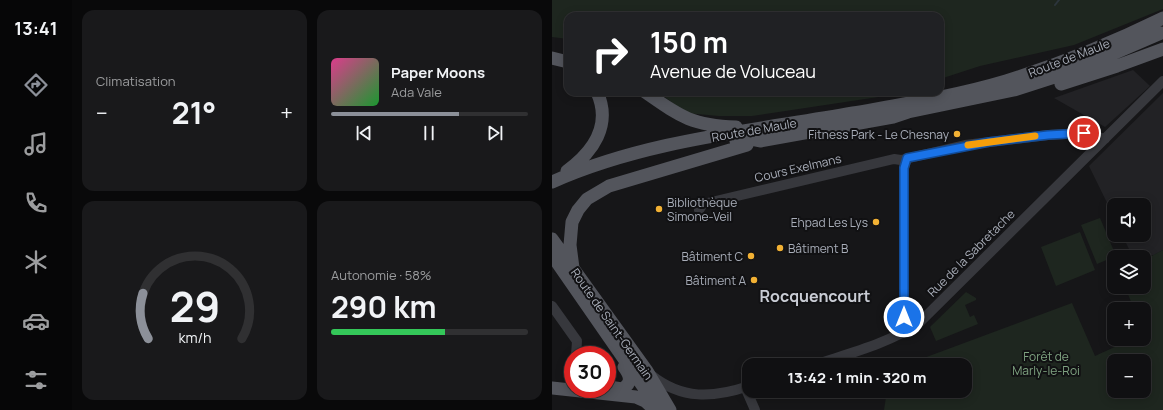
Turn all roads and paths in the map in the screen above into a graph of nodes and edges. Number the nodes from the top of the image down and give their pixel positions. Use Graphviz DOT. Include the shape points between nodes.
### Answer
graph roads {
  1 [pos="1163,18"];
  2 [pos="1162,30"];
  3 [pos="1130,34"];
  4 [pos="552,49"];
  5 [pos="1163,49"];
  6 [pos="564,51"];
  7 [pos="552,58"];
  8 [pos="564,61"];
  9 [pos="1163,82"];
  10 [pos="944,95"];
  11 [pos="599,96"];
  12 [pos="651,96"];
  13 [pos="937,96"];
  14 [pos="893,118"];
  15 [pos="750,130"];
  16 [pos="1105,139"];
  17 [pos="760,141"];
  18 [pos="907,158"];
  19 [pos="552,185"];
  20 [pos="699,210"];
  21 [pos="552,238"];
  22 [pos="552,255"];
  23 [pos="573,268"];
  24 [pos="552,306"];
  25 [pos="600,326"];
  26 [pos="904,333"];
  27 [pos="577,346"];
  28 [pos="609,346"];
  29 [pos="616,356"];
  30 [pos="835,358"];
  31 [pos="647,371"];
  32 [pos="552,380"];
  33 [pos="564,382"];
  34 [pos="552,388"];
  35 [pos="564,388"];
  36 [pos="742,388"];
  37 [pos="616,389"];
  38 [pos="616,392"];
  39 [pos="751,398"];
  40 [pos="655,410"];
  41 [pos="660,410"];
  42 [pos="670,410"];
  43 [pos="755,410"];
  1 -- 3 [label="main road, Route de Maule"];
  2 -- 3 [label="main road"];
  2 -- 14 [label="main road, Route de Maule" via="1073,71 1014,90 908,112"];
  3 -- 10 [label="main road, Route de Maule" via="1067,60 970,90"];
  4 -- 6 [label="main road"];
  5 -- 14 [label="main road" via="1017,97 976,107"];
  7 -- 8 [label="main road"];
  9 -- 16 [label="street, Rue de la Sabretache"];
  11 -- 19 [label="main road" via="603,122 596,144"];
  12 -- 15 [label="main road" via="684,118 700,124"];
  13 -- 15 [label="main road, Route de Maule"];
  14 -- 17 [label="main road, Route de Maule"];
  15 -- 19 [label="main road, Route de Maule" via="636,153 574,172"];
  16 -- 18 [label="street, Cours Exelmans" via="1084,133 1048,135 965,145"];
  16 -- 26 [label="street, Rue de la Sabretache" via="922,320"];
  17 -- 19 [label="main road, Route de Maule" via="750,139 637,160"];
  17 -- 23 [label="main road" via="600,190 587,199 572,222 570,245"];
  18 -- 20 [label="street, Cours Exelmans" via="703,204"];
  18 -- 26 [label="street" via="904,168"];
  21 -- 23 [label="main road, Route de Saint-Germain"];
  22 -- 25 [label="main road, Route de Saint-Germain"];
  23 -- 31 [label="main road, Route de Saint-Germain"];
  24 -- 27 [label="street" via="577,341"];
  25 -- 28 [label="main road" via="602,337"];
  25 -- 41 [label="main road, Route de Saint-Germain"];
  26 -- 30 [label="street, Rue de la Sabretache"];
  29 -- 37 [label="main road" via="631,380 622,389"];
  31 -- 36 [label="street" via="662,383 694,394 720,394"];
  31 -- 42 [label="main road, Route de Saint-Germain"];
  32 -- 33 [label="main road"];
  34 -- 35 [label="main road"];
  38 -- 40 [label="main road" via="646,401"];
  39 -- 43 [label="street"];
}
